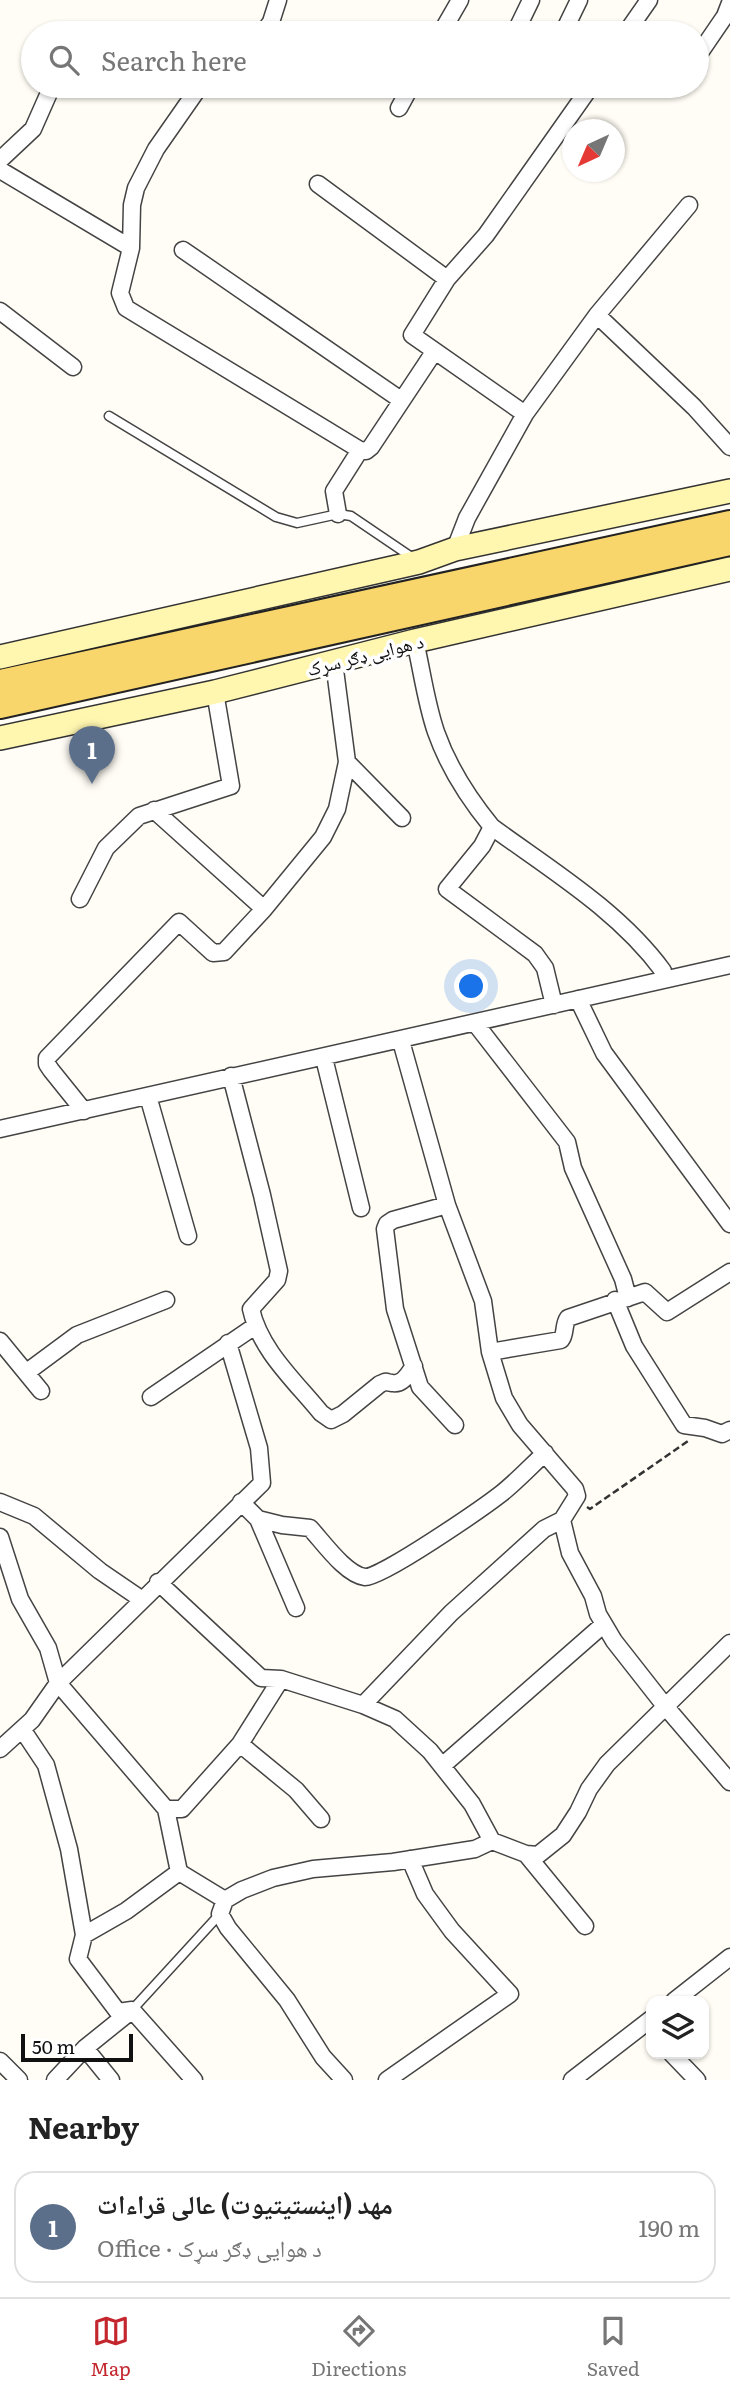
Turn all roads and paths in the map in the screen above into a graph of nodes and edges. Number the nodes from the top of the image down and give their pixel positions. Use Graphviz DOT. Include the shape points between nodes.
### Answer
graph roads {
  1 [pos="278,0"];
  2 [pos="460,0"];
  3 [pos="531,0"];
  4 [pos="579,0"];
  5 [pos="649,0"];
  6 [pos="730,3"];
  7 [pos="271,21"];
  8 [pos="448,21"];
  9 [pos="521,21"];
  10 [pos="569,21"];
  11 [pos="634,21"];
  12 [pos="709,39"];
  13 [pos="47,98"];
  14 [pos="192,98"];
  15 [pos="404,98"];
  16 [pos="583,98"];
  17 [pos="398,108"];
  18 [pos="0,160"];
  19 [pos="0,170"];
  20 [pos="318,184"];
  21 [pos="690,205"];
  22 [pos="131,248"];
  23 [pos="183,250"];
  24 [pos="447,279"];
  25 [pos="0,311"];
  26 [pos="597,315"];
  27 [pos="434,352"];
  28 [pos="73,367"];
  29 [pos="401,400"];
  30 [pos="526,414"];
  31 [pos="109,416"];
  32 [pos="730,447"];
  33 [pos="360,450"];
  34 [pos="730,491"];
  35 [pos="338,514"];
  36 [pos="730,523"];
  37 [pos="730,543"];
  38 [pos="455,549"];
  39 [pos="418,562"];
  40 [pos="730,569"];
  41 [pos="415,641"];
  42 [pos="0,657"];
  43 [pos="334,662"];
  44 [pos="0,682"];
  45 [pos="215,692"];
  46 [pos="0,706"];
  47 [pos="0,738"];
  48 [pos="347,762"];
  49 [pos="155,810"];
  50 [pos="401,818"];
  51 [pos="492,827"];
  52 [pos="80,899"];
  53 [pos="264,909"];
  54 [pos="730,965"];
  55 [pos="662,981"];
  56 [pos="578,999"];
  57 [pos="554,1005"];
  58 [pos="475,1023"];
  59 [pos="401,1041"];
  60 [pos="324,1058"];
  61 [pos="231,1076"];
  62 [pos="148,1096"];
  63 [pos="84,1111"];
  64 [pos="0,1129"];
  65 [pos="447,1205"];
  66 [pos="361,1208"];
  67 [pos="730,1224"];
  68 [pos="188,1236"];
  69 [pos="730,1272"];
  70 [pos="622,1299"];
  71 [pos="166,1300"];
  72 [pos="255,1326"];
  73 [pos="0,1341"];
  74 [pos="228,1343"];
  75 [pos="490,1352"];
  76 [pos="414,1366"];
  77 [pos="27,1372"];
  78 [pos="41,1391"];
  79 [pos="151,1397"];
  80 [pos="455,1426"];
  81 [pos="705,1428"];
  82 [pos="730,1430"];
  83 [pos="545,1453"];
  84 [pos="576,1500"];
  85 [pos="0,1502"];
  86 [pos="241,1502"];
  87 [pos="258,1519"];
  88 [pos="562,1520"];
  89 [pos="0,1536"];
  90 [pos="158,1583"];
  91 [pos="141,1599"];
  92 [pos="296,1608"];
  93 [pos="604,1624"];
  94 [pos="730,1643"];
  95 [pos="281,1679"];
  96 [pos="58,1683"];
  97 [pos="362,1705"];
  98 [pos="665,1706"];
  99 [pos="22,1730"];
  100 [pos="240,1744"];
  101 [pos="0,1749"];
  102 [pos="442,1766"];
  103 [pos="730,1782"];
  104 [pos="166,1808"];
  105 [pos="321,1819"];
  106 [pos="492,1841"];
  107 [pos="526,1854"];
  108 [pos="410,1859"];
  109 [pos="179,1872"];
  110 [pos="223,1907"];
  111 [pos="585,1926"];
  112 [pos="84,1935"];
  113 [pos="730,1957"];
  114 [pos="680,1996"];
  115 [pos="132,2010"];
  116 [pos="646,2027"];
  117 [pos="85,2048"];
  118 [pos="677,2059"];
  119 [pos="0,2061"];
  120 [pos="19,2080"];
  121 [pos="55,2080"];
  122 [pos="111,2080"];
  123 [pos="194,2080"];
  124 [pos="344,2080"];
  125 [pos="387,2080"];
  126 [pos="572,2080"];
  127 [pos="697,2080"];
  1 -- 7 [label="street"];
  2 -- 8 [label="street"];
  3 -- 9 [label="street"];
  4 -- 10 [label="street"];
  5 -- 11 [label="street"];
  6 -- 12 [label="street"];
  13 -- 18 [label="street" via="33,129"];
  14 -- 22 [label="street" via="136,188"];
  15 -- 17 [label="street"];
  16 -- 24 [label="street" via="486,235"];
  19 -- 22 [label="street"];
  20 -- 24 [label="street"];
  21 -- 26 [label="street"];
  22 -- 33 [label="street" via="120,293 126,308"];
  23 -- 29 [label="street"];
  24 -- 27 [label="street" via="412,335"];
  25 -- 28 [label="street"];
  26 -- 30 [label="street"];
  26 -- 32 [label="street"];
  27 -- 29 [label="street"];
  27 -- 30 [label="street"];
  29 -- 33 [label="street" via="371,447"];
  30 -- 38 [label="street" via="467,518"];
  31 -- 35 [label="lane" via="276,517 297,523"];
  33 -- 35 [label="street" via="334,491"];
  34 -- 38 [label="main road"];
  35 -- 39 [label="lane" via="351,516"];
  36 -- 44 [label="main road"];
  37 -- 46 [label="main road"];
  38 -- 39 [label="main road"];
  39 -- 42 [label="main road"];
  40 -- 41 [label="main road, د هوایی ډګر سړک"];
  41 -- 43 [label="main road, د هوایی ډګر سړک"];
  41 -- 51 [label="street" via="436,732 450,764"];
  43 -- 45 [label="main road, د هوایی ډګر سړک"];
  43 -- 48 [label="street"];
  45 -- 47 [label="main road, د هوایی ډګر سړک"];
  45 -- 49 [label="street" via="231,786"];
  48 -- 50 [label="street"];
  48 -- 53 [label="street" via="337,809 323,837"];
  49 -- 52 [label="street" via="139,816 106,848"];
  49 -- 53 [label="street"];
  51 -- 55 [label="street" via="620,923 654,958 663,971"];
  51 -- 57 [label="street" via="447,889 535,954 545,968"];
  53 -- 63 [label="street" via="220,954 213,953 179,922 47,1058 51,1070"];
  54 -- 55 [label="street"];
  55 -- 56 [label="street"];
  56 -- 57 [label="street"];
  56 -- 67 [label="street" via="604,1053"];
  57 -- 58 [label="street"];
  58 -- 59 [label="street"];
  58 -- 70 [label="street" via="567,1142 573,1168 623,1279"];
  59 -- 60 [label="street"];
  59 -- 65 [label="street"];
  60 -- 61 [label="street"];
  60 -- 66 [label="street"];
  61 -- 62 [label="street"];
  61 -- 72 [label="street" via="279,1271 277,1280 251,1309"];
  62 -- 63 [label="street"];
  62 -- 68 [label="street"];
  63 -- 64 [label="street"];
  65 -- 75 [label="street" via="483,1301"];
  65 -- 76 [label="street" via="393,1220 385,1229 395,1309"];
  69 -- 70 [label="street" via="667,1312 645,1292"];
  70 -- 75 [label="street" via="568,1318 561,1340"];
  70 -- 81 [label="street" via="634,1346 684,1426"];
  71 -- 77 [label="street" via="77,1335"];
  72 -- 74 [label="street"];
  72 -- 76 [label="street" via="273,1356 331,1420 380,1384 402,1381"];
  73 -- 77 [label="street"];
  74 -- 79 [label="street"];
  74 -- 86 [label="street" via="259,1448 261,1483"];
  75 -- 83 [label="street" via="504,1398"];
  76 -- 80 [label="street" via="420,1387"];
  77 -- 78 [label="street"];
  81 -- 82 [label="street" via="722,1434"];
  81 -- 84 [label="path" via="590,1509"];
  83 -- 84 [label="street" via="575,1489"];
  83 -- 87 [label="street" via="503,1492 374,1577 348,1569 310,1528"];
  84 -- 88 [label="street"];
  85 -- 91 [label="street" via="34,1516"];
  86 -- 87 [label="street"];
  86 -- 90 [label="street"];
  87 -- 92 [label="street"];
  88 -- 93 [label="street" via="570,1553"];
  88 -- 97 [label="street" via="544,1529 462,1604"];
  89 -- 96 [label="street" via="20,1599 48,1648"];
  90 -- 91 [label="street"];
  90 -- 95 [label="street" via="261,1678"];
  91 -- 96 [label="street"];
  93 -- 98 [label="street"];
  93 -- 102 [label="street"];
  94 -- 98 [label="street"];
  95 -- 97 [label="street"];
  95 -- 100 [label="street"];
  96 -- 99 [label="street"];
  96 -- 104 [label="street"];
  97 -- 102 [label="street" via="396,1719"];
  98 -- 103 [label="street"];
  98 -- 107 [label="street" via="607,1764 564,1835 538,1855"];
  99 -- 101 [label="street"];
  99 -- 112 [label="street" via="46,1765 69,1849"];
  100 -- 104 [label="street" via="182,1809"];
  100 -- 105 [label="street" via="296,1790"];
  102 -- 106 [label="street" via="472,1804"];
  104 -- 109 [label="street"];
  106 -- 107 [label="street"];
  106 -- 108 [label="street" via="475,1849"];
  107 -- 111 [label="street"];
  108 -- 110 [label="street" via="313,1868 273,1878 242,1890"];
  108 -- 125 [label="street" via="425,1894 452,1931 510,1994"];
  109 -- 110 [label="street"];
  109 -- 112 [label="street"];
  110 -- 115 [label="lane"];
  110 -- 124 [label="street" via="228,1928"];
  112 -- 115 [label="street" via="78,1959 118,2012"];
  113 -- 114 [label="street"];
  115 -- 117 [label="street"];
  115 -- 123 [label="street"];
  116 -- 126 [label="street"];
  117 -- 121 [label="street"];
  117 -- 122 [label="street"];
  118 -- 127 [label="street"];
  119 -- 120 [label="street"];
}
